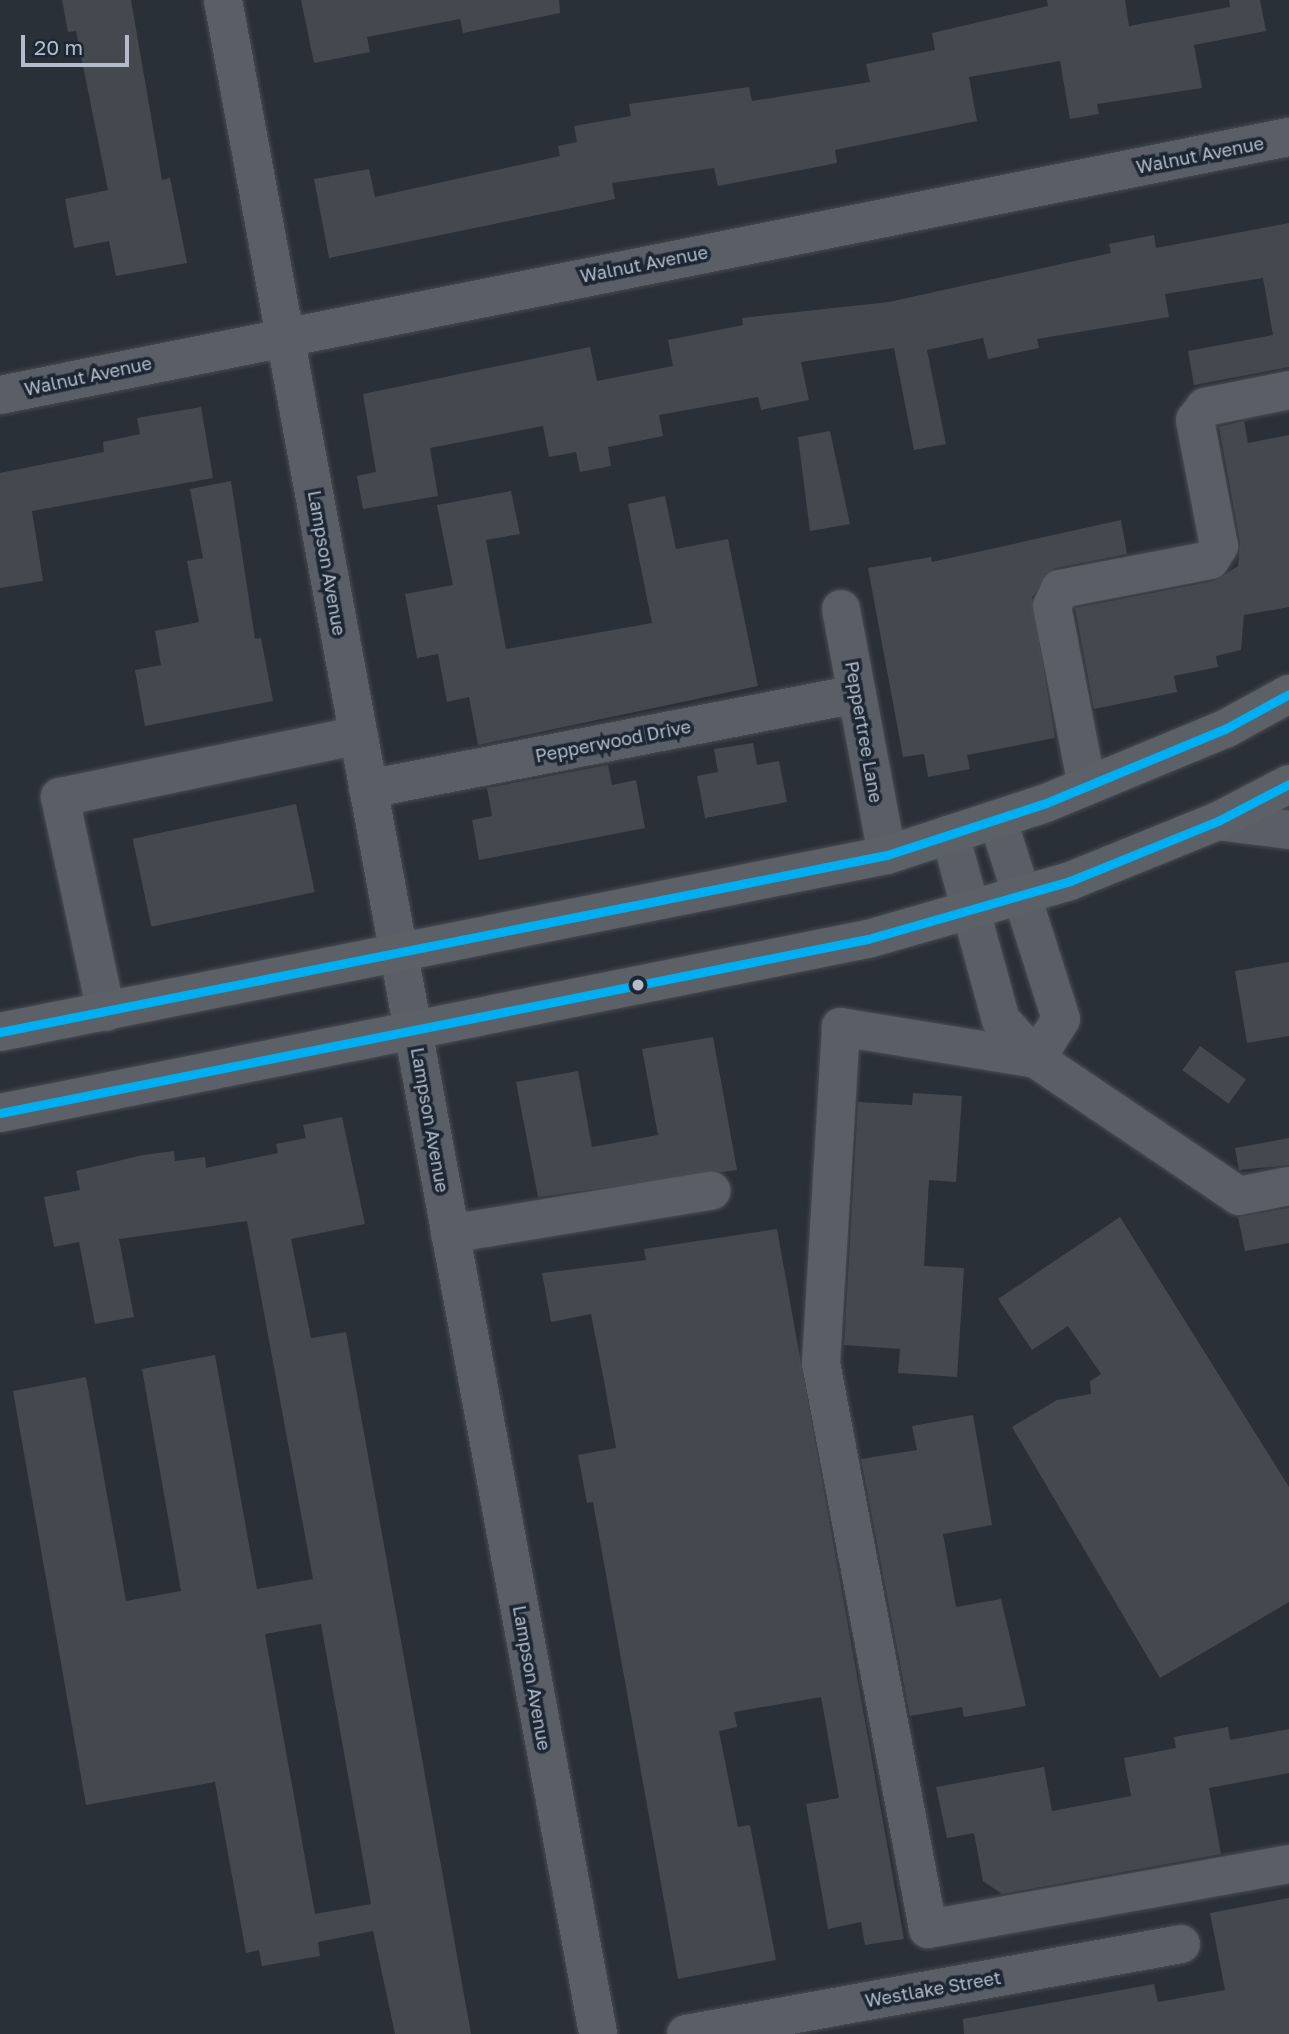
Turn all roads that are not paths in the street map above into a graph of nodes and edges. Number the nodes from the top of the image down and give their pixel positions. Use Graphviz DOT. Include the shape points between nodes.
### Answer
graph roads {
  1 [pos="223,0"];
  2 [pos="1289,137"];
  3 [pos="285,335"];
  4 [pos="1289,390"];
  5 [pos="0,395"];
  6 [pos="841,609"];
  7 [pos="857,694"];
  8 [pos="1289,694"];
  9 [pos="359,735"];
  10 [pos="1289,784"];
  11 [pos="1087,786"];
  12 [pos="368,789"];
  13 [pos="998,820"];
  14 [pos="1219,821"];
  15 [pos="1289,830"];
  16 [pos="950,834"];
  17 [pos="887,855"];
  18 [pos="1022,896"];
  19 [pos="973,911"];
  20 [pos="400,957"];
  21 [pos="106,1012"];
  22 [pos="0,1032"];
  23 [pos="414,1035"];
  24 [pos="1036,1059"];
  25 [pos="0,1113"];
  26 [pos="1289,1186"];
  27 [pos="711,1191"];
  28 [pos="450,1234"];
  29 [pos="1289,1864"];
  30 [pos="1181,1944"];
  31 [pos="598,2034"];
  32 [pos="686,2034"];
  1 -- 3 [label="street, Lampson Avenue"];
  2 -- 3 [label="street, Walnut Avenue"];
  3 -- 5 [label="street, Walnut Avenue"];
  3 -- 9 [label="street, Lampson Avenue"];
  4 -- 11 [label="street" via="1205,407 1195,420 1219,546 1210,560 1060,589 1052,606"];
  6 -- 7 [label="street, Peppertree Lane"];
  7 -- 12 [label="street, Pepperwood Drive"];
  7 -- 17 [label="street, Peppertree Lane"];
  8 -- 11 [label="main road"];
  9 -- 12 [label="street, Lampson Avenue"];
  9 -- 21 [label="street" via="60,797"];
  10 -- 14 [label="main road"];
  11 -- 13 [label="main road"];
  12 -- 20 [label="street, Lampson Avenue"];
  13 -- 16 [label="main road"];
  13 -- 18 [label="street"];
  14 -- 15 [label="street"];
  14 -- 18 [label="main road"];
  16 -- 17 [label="main road"];
  16 -- 19 [label="street"];
  17 -- 20 [label="main road"];
  18 -- 19 [label="main road"];
  18 -- 24 [label="street" via="1061,1019"];
  19 -- 23 [label="main road"];
  19 -- 24 [label="street" via="1001,1020"];
  20 -- 21 [label="main road"];
  20 -- 23 [label="street, Lampson Avenue"];
  21 -- 22 [label="main road"];
  23 -- 25 [label="main road"];
  23 -- 28 [label="street, Lampson Avenue"];
  24 -- 26 [label="street" via="1239,1196"];
  24 -- 29 [label="street" via="841,1027 821,1363 928,1929"];
  27 -- 28 [label="street"];
  28 -- 31 [label="street, Lampson Avenue"];
  30 -- 32 [label="street, Westlake Street"];
}
